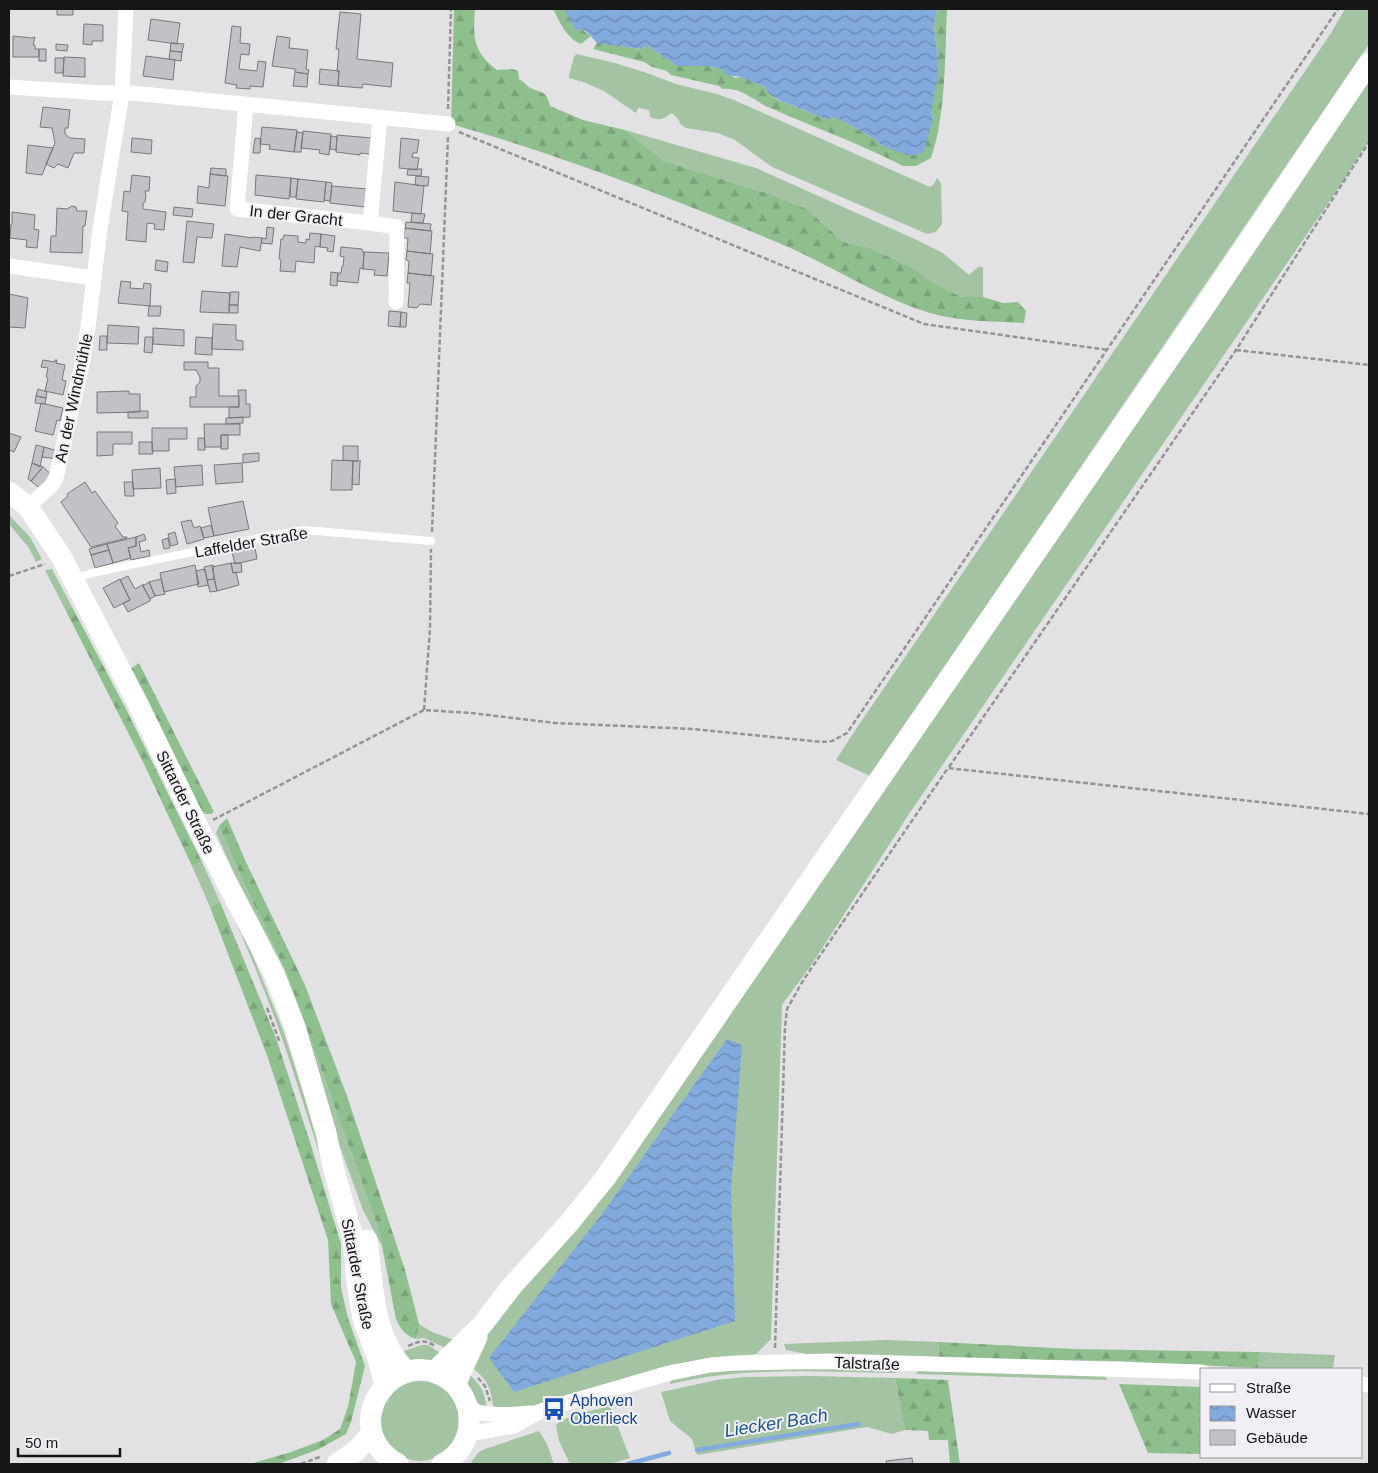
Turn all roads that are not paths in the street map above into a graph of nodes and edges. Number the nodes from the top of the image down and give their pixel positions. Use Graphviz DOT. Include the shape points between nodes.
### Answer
graph roads {
  1 [pos="126,9"];
  2 [pos="1369,63"];
  3 [pos="9,87"];
  4 [pos="122,93"];
  5 [pos="246,104"];
  6 [pos="380,118"];
  7 [pos="448,126"];
  8 [pos="370,223"];
  9 [pos="9,266"];
  10 [pos="94,278"];
  11 [pos="396,302"];
  12 [pos="9,492"];
  13 [pos="28,507"];
  14 [pos="431,541"];
  15 [pos="74,579"];
  16 [pos="326,1133"];
  17 [pos="457,1361"];
  18 [pos="407,1372"];
  19 [pos="434,1372"];
  20 [pos="1200,1372"];
  21 [pos="384,1385"];
  22 [pos="455,1385"];
  23 [pos="469,1410"];
  24 [pos="539,1412"];
  25 [pos="372,1433"];
  26 [pos="468,1434"];
  27 [pos="333,1459"];
  28 [pos="392,1460"];
  29 [pos="361,1464"];
  30 [pos="443,1464"];
  1 -- 4 [label="street, An der Windmühle"];
  2 -- 17 [label="main road" via="1203,310 606,1177 570,1223 512,1286"];
  3 -- 4 [label="street"];
  4 -- 5 [label="street"];
  4 -- 10 [label="street, An der Windmühle"];
  5 -- 6 [label="street"];
  5 -- 8 [label="street, In der Gracht" via="237,209"];
  6 -- 7 [label="street"];
  6 -- 8 [label="street"];
  8 -- 11 [label="street, In der Gracht" via="397,227"];
  9 -- 10 [label="street"];
  10 -- 13 [label="street, An der Windmühle" via="83,360 56,478"];
  12 -- 13 [label="main road, Sittarder Straße"];
  13 -- 15 [label="main road, Sittarder Straße"];
  14 -- 15 [label="lane, Laffelder Straße" via="304,530"];
  15 -- 16 [label="main road, Sittarder Straße" via="274,973 295,1027"];
  16 -- 18 [label="main road, Sittarder Straße" via="342,1164 362,1219 379,1325 390,1353"];
  16 -- 21 [label="main road, Sittarder Straße" via="353,1238 363,1319"];
  17 -- 19 [label="main road"];
  17 -- 22 [label="main road"];
  18 -- 19 [label="main road"];
  18 -- 21 [label="main road"];
  19 -- 22 [label="main road"];
  20 -- 24 [label="street, Talstraße" via="949,1364 774,1362 710,1365 578,1398"];
  21 -- 25 [label="main road" via="371,1411"];
  22 -- 23 [label="main road"];
  23 -- 24 [label="street, Talstraße" via="510,1416"];
  23 -- 26 [label="main road"];
  24 -- 26 [label="street, Talstraße" via="514,1426"];
  25 -- 27 [label="main road" via="356,1451"];
  25 -- 28 [label="main road"];
  26 -- 30 [label="main road" via="456,1454"];
  28 -- 29 [label="main road"];
}
